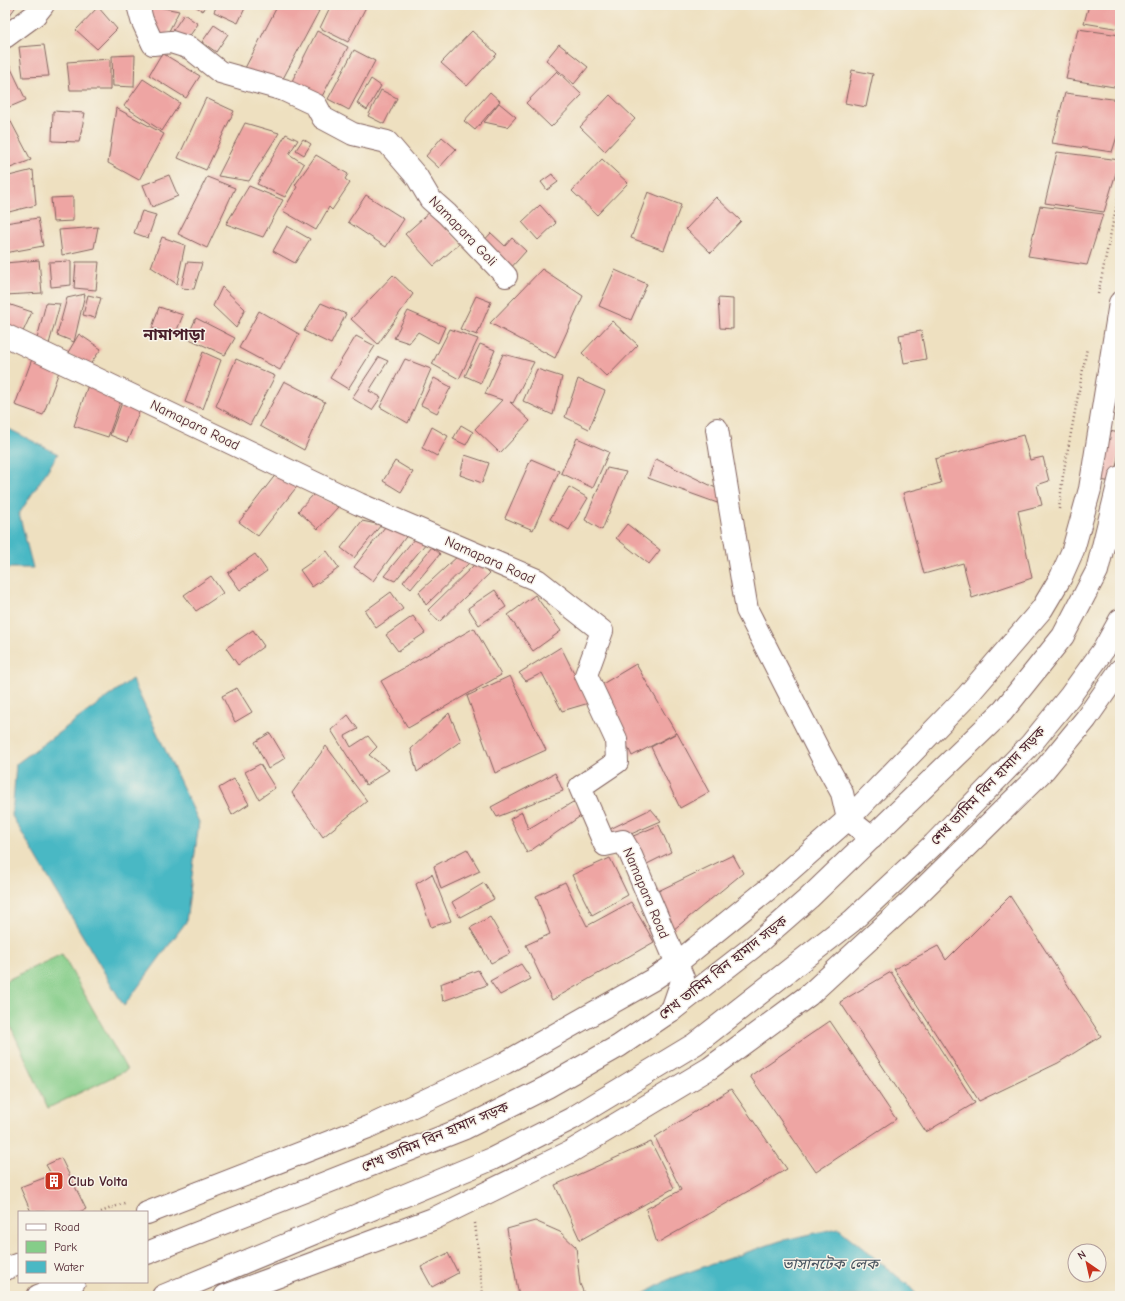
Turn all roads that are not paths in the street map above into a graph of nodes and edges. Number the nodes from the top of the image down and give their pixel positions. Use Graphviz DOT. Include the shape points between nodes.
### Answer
graph roads {
  1 [pos="43,5"];
  2 [pos="138,5"];
  3 [pos="5,37"];
  4 [pos="506,276"];
  5 [pos="1120,303"];
  6 [pos="5,335"];
  7 [pos="717,429"];
  8 [pos="1120,477"];
  9 [pos="1120,620"];
  10 [pos="1120,670"];
  11 [pos="848,818"];
  12 [pos="872,838"];
  13 [pos="677,963"];
  14 [pos="672,1010"];
  15 [pos="148,1213"];
  16 [pos="148,1253"];
  17 [pos="18,1264"];
  18 [pos="5,1269"];
  19 [pos="71,1283"];
  20 [pos="38,1296"];
  21 [pos="163,1296"];
  22 [pos="225,1296"];
  1 -- 3 [label="main road" via="36,15"];
  2 -- 4 [label="main road, Namapara Goli" via="153,44 171,42 190,48 220,72 284,90 316,105 323,118 353,134 386,142 417,177 430,199"];
  5 -- 11 [label="main road" via="1090,489 1073,550 1061,577 1042,609 967,696"];
  6 -- 13 [label="main road, Namapara Road" via="359,504 537,580 602,631 586,675 616,739 617,762 580,787 605,845 623,841 630,853"];
  7 -- 11 [label="main road" via="747,610 842,793"];
  8 -- 12 [label="main road, শেখ তামিম বিন হামাদ সড়ক" via="1097,570 1063,636 1003,711"];
  9 -- 21 [label="main road, শেখ তামিম বিন হামাদ সড়ক" via="1104,649 1031,744 934,844 852,921 695,1044 571,1119 492,1159"];
  10 -- 22 [label="main road" via="1086,720 1044,770 912,900 809,995 710,1068 570,1152 433,1219"];
  11 -- 12 [label="main road"];
  11 -- 13 [label="main road" via="772,886"];
  12 -- 14 [label="main road, শেখ তামিম বিন হামাদ সড়ক" via="753,947"];
  13 -- 14 [label="main road, Namapara Road" via="683,978"];
  13 -- 15 [label="main road" via="652,980 505,1063 368,1127"];
  14 -- 16 [label="main road, শেখ তামিম বিন হামাদ সড়ক" via="619,1046 547,1087 465,1128"];
  17 -- 18 [label="main road"];
  19 -- 20 [label="main road"];
}
